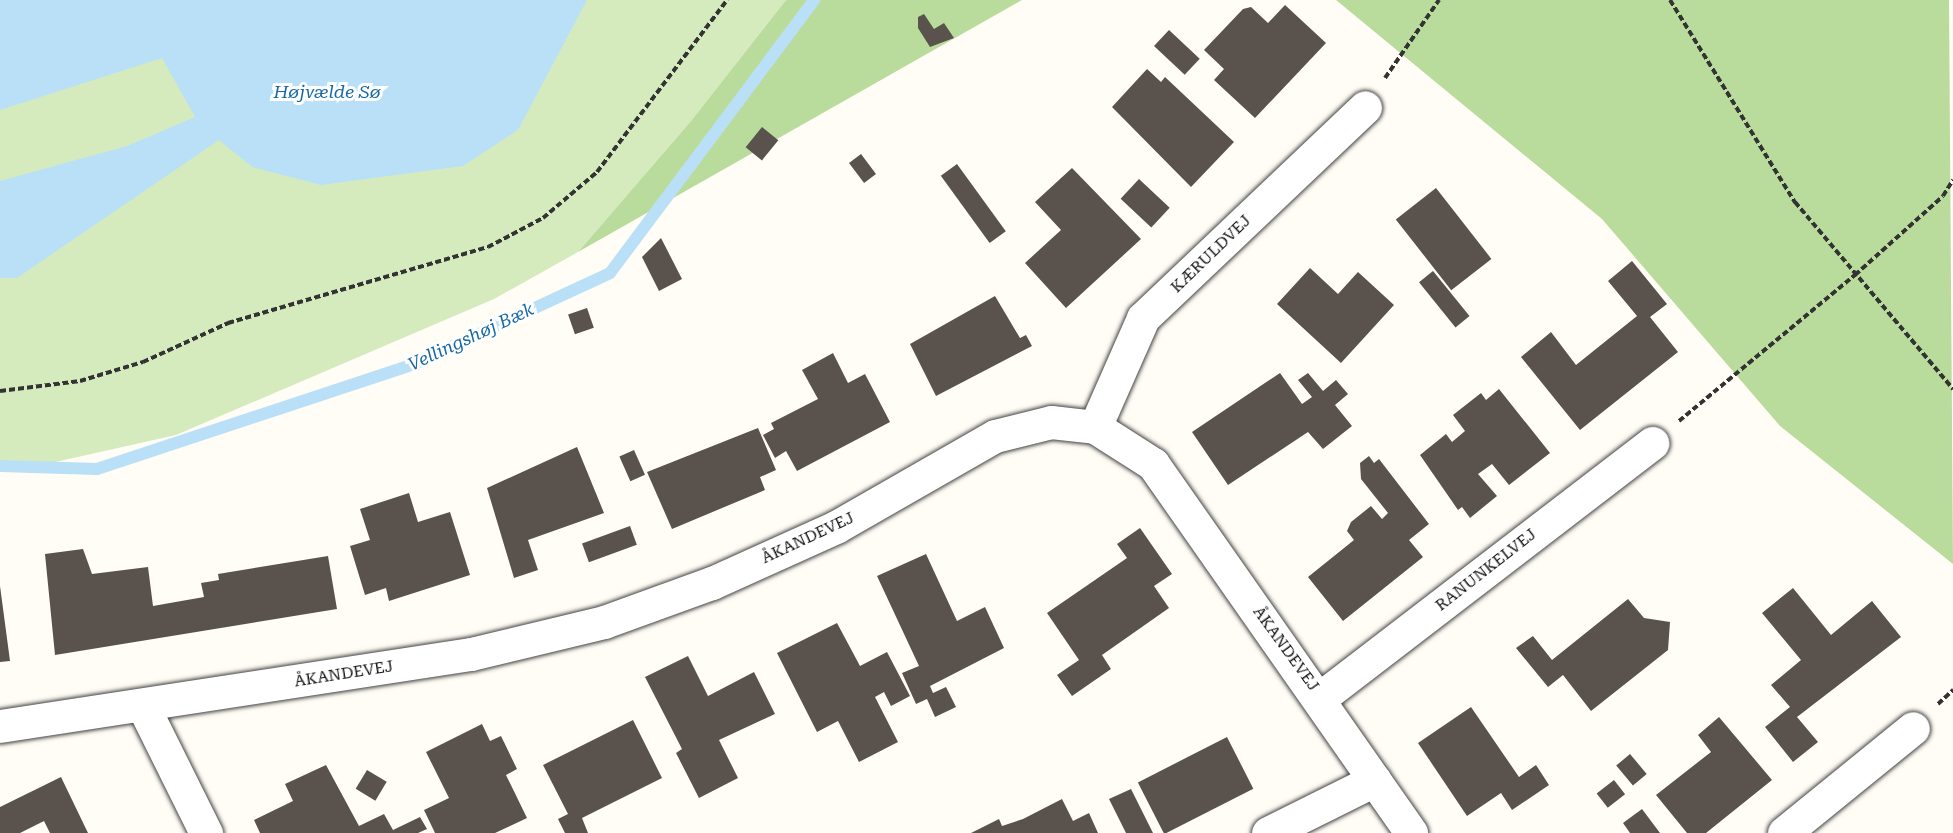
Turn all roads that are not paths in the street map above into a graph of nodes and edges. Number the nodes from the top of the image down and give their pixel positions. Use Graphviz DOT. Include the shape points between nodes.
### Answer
graph roads {
  1 [pos="1365,106"];
  2 [pos="1095,427"];
  3 [pos="1652,443"];
  4 [pos="1320,698"];
  5 [pos="142,706"];
  6 [pos="0,726"];
  7 [pos="1913,728"];
  8 [pos="1375,780"];
  9 [pos="206,833"];
  10 [pos="1268,833"];
  11 [pos="1411,833"];
  12 [pos="1784,833"];
  1 -- 2 [label="street, KÆRULDVEJ" via="1143,318"];
  2 -- 4 [label="street, ÅKANDEVEJ" via="1153,464"];
  2 -- 5 [label="street, ÅKANDEVEJ" via="1051,422 995,436 836,527 712,583 604,622 471,654"];
  3 -- 4 [label="street, RANUNKELVEJ"];
  4 -- 8 [label="street, ÅKANDEVEJ"];
  5 -- 6 [label="street, ÅKANDEVEJ"];
  5 -- 9 [label="street"];
  7 -- 12 [label="street"];
  8 -- 10 [label="street"];
  8 -- 11 [label="street, ÅKANDEVEJ"];
}
